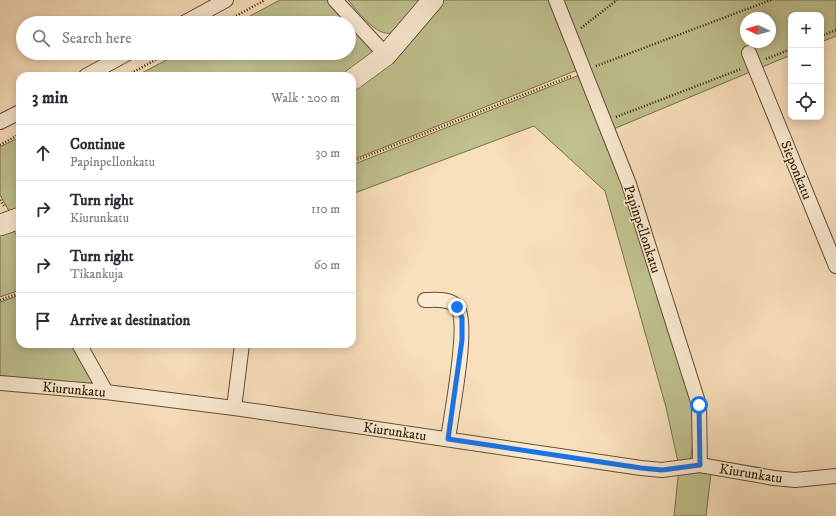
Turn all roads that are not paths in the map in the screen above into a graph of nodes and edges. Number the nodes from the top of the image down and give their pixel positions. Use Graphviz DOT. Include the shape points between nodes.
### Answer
graph roads {
  1 [pos="226,0"];
  2 [pos="335,0"];
  3 [pos="434,0"];
  4 [pos="556,0"];
  5 [pos="197,16"];
  6 [pos="350,16"];
  7 [pos="356,23"];
  8 [pos="386,55"];
  9 [pos="751,58"];
  10 [pos="115,60"];
  11 [pos="93,72"];
  12 [pos="356,77"];
  13 [pos="16,114"];
  14 [pos="0,122"];
  15 [pos="16,219"];
  16 [pos="0,225"];
  17 [pos="836,266"];
  18 [pos="425,300"];
  19 [pos="81,348"];
  20 [pos="242,348"];
  21 [pos="0,383"];
  22 [pos="106,392"];
  23 [pos="234,408"];
  24 [pos="448,439"];
  25 [pos="700,465"];
  26 [pos="836,476"];
  1 -- 5 [label="street"];
  2 -- 6 [label="street"];
  3 -- 8 [label="main road"];
  4 -- 25 [label="street, Papinpellonkatu" via="589,69 629,184 699,405"];
  7 -- 8 [label="street"];
  8 -- 12 [label="main road"];
  9 -- 17 [label="street, Sieponkatu"];
  10 -- 11 [label="street"];
  13 -- 14 [label="street"];
  15 -- 16 [label="main road"];
  18 -- 24 [label="street" via="449,301 457,307 462,318 462,340"];
  19 -- 22 [label="street"];
  20 -- 23 [label="street"];
  21 -- 22 [label="street, Kiurunkatu"];
  22 -- 23 [label="street, Kiurunkatu"];
  23 -- 24 [label="street, Kiurunkatu"];
  24 -- 25 [label="street, Kiurunkatu" via="641,468 662,470"];
  25 -- 26 [label="street, Kiurunkatu" via="795,480"];
}
